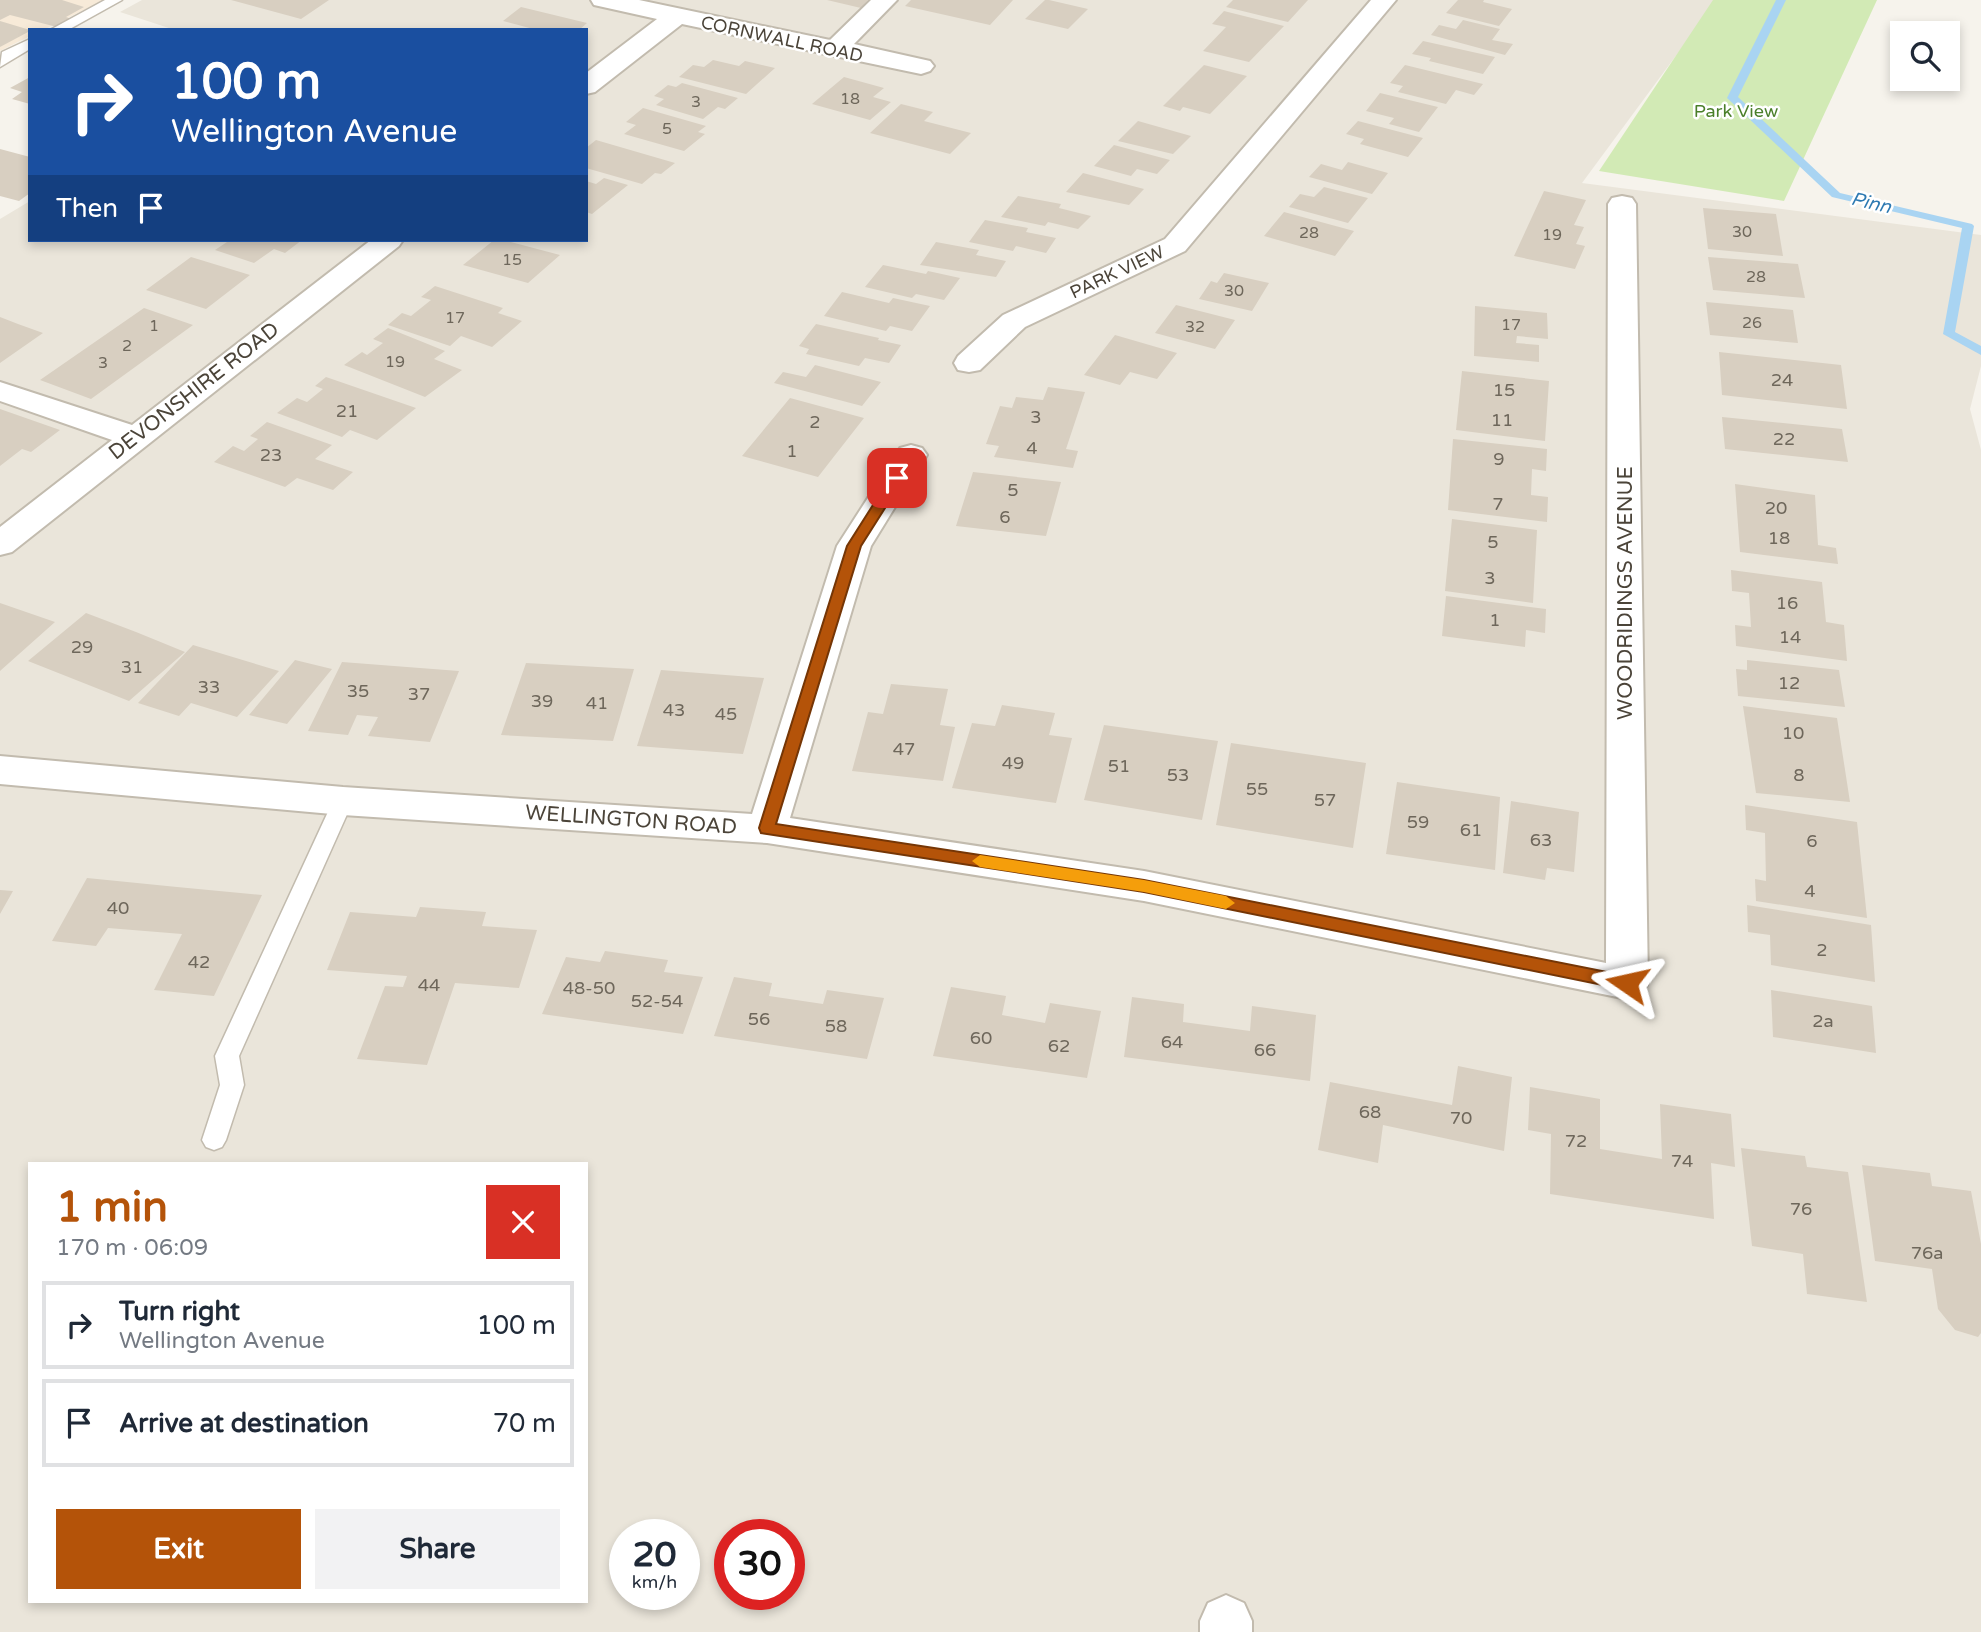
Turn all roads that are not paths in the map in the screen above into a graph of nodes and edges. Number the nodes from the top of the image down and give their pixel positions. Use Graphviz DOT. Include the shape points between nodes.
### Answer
graph roads {
  1 [pos="115,0"];
  2 [pos="603,0"];
  3 [pos="885,0"];
  4 [pos="1384,0"];
  5 [pos="675,17"];
  6 [pos="61,28"];
  7 [pos="28,44"];
  8 [pos="834,50"];
  9 [pos="0,63"];
  10 [pos="921,66"];
  11 [pos="588,84"];
  12 [pos="1622,204"];
  13 [pos="385,242"];
  14 [pos="969,363"];
  15 [pos="0,391"];
  16 [pos="135,437"];
  17 [pos="912,455"];
  18 [pos="0,544"];
  19 [pos="0,770"];
  20 [pos="344,801"];
  21 [pos="767,828"];
  22 [pos="1627,983"];
  23 [pos="214,1140"];
  1 -- 6 [label="lane"];
  2 -- 5 [label="street, CORNWALL ROAD"];
  3 -- 8 [label="street"];
  4 -- 14 [label="street, PARK VIEW" via="1175,244 1014,321"];
  5 -- 8 [label="street, CORNWALL ROAD"];
  5 -- 11 [label="street"];
  7 -- 9 [label="lane"];
  8 -- 10 [label="street, CORNWALL ROAD"];
  12 -- 22 [label="street, WOODRIDINGS AVENUE"];
  13 -- 16 [label="street, DEVONSHIRE ROAD"];
  15 -- 16 [label="street"];
  16 -- 18 [label="street, DEVONSHIRE ROAD"];
  17 -- 21 [label="street" via="854,546"];
  19 -- 20 [label="street, WELLINGTON ROAD"];
  20 -- 21 [label="street, WELLINGTON ROAD"];
  20 -- 23 [label="lane" via="227,1056 232,1085"];
  21 -- 22 [label="street, WELLINGTON ROAD" via="1144,886"];
}
